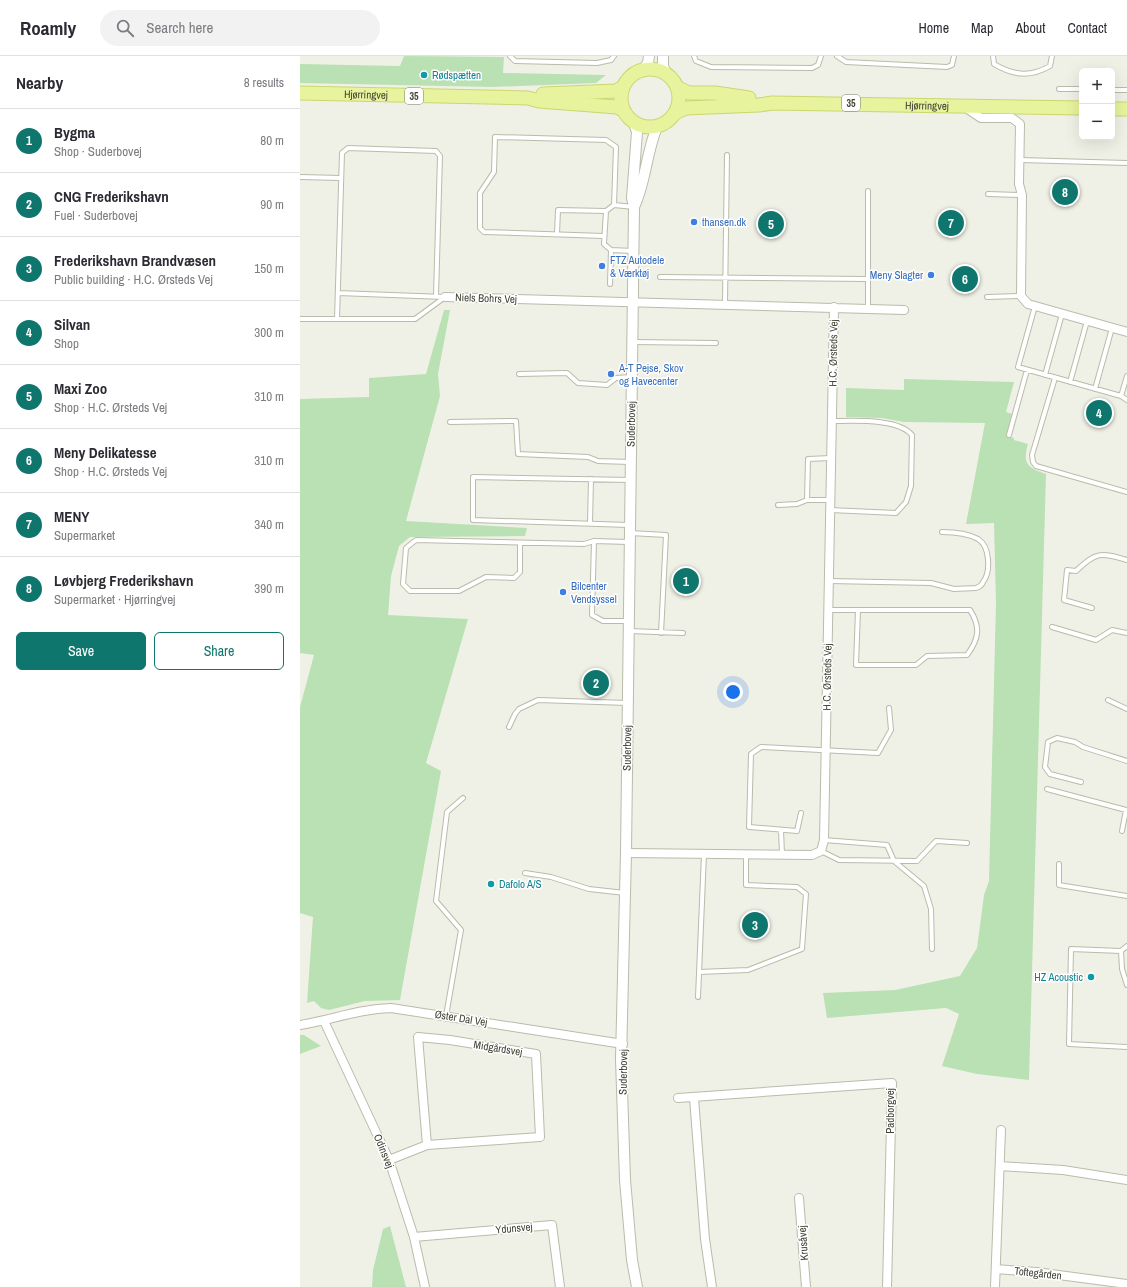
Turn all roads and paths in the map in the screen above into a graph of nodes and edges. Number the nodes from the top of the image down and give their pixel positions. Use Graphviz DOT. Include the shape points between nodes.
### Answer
graph roads {
  1 [pos="510,56"];
  2 [pos="614,56"];
  3 [pos="649,56"];
  4 [pos="663,56"];
  5 [pos="694,56"];
  6 [pos="822,56"];
  7 [pos="837,56"];
  8 [pos="954,56"];
  9 [pos="993,56"];
  10 [pos="1052,56"];
  11 [pos="643,70"];
  12 [pos="666,74"];
  13 [pos="623,87"];
  14 [pos="678,88"];
  15 [pos="1059,89"];
  16 [pos="1079,89"];
  17 [pos="1115,90"];
  18 [pos="1127,90"];
  19 [pos="300,93"];
  20 [pos="528,98"];
  21 [pos="772,103"];
  22 [pos="964,106"];
  23 [pos="1079,108"];
  24 [pos="1115,109"];
  25 [pos="1127,109"];
  26 [pos="623,110"];
  27 [pos="677,112"];
  28 [pos="634,123"];
  29 [pos="657,127"];
  30 [pos="727,156"];
  31 [pos="1020,160"];
  32 [pos="1127,163"];
  33 [pos="300,177"];
  34 [pos="341,178"];
  35 [pos="868,191"];
  36 [pos="988,194"];
  37 [pos="1022,195"];
  38 [pos="614,205"];
  39 [pos="634,207"];
  40 [pos="606,211"];
  41 [pos="557,234"];
  42 [pos="604,236"];
  43 [pos="611,250"];
  44 [pos="633,251"];
  45 [pos="660,277"];
  46 [pos="725,277"];
  47 [pos="868,279"];
  48 [pos="610,284"];
  49 [pos="338,293"];
  50 [pos="436,296"];
  51 [pos="1021,296"];
  52 [pos="445,297"];
  53 [pos="986,297"];
  54 [pos="632,302"];
  55 [pos="725,304"];
  56 [pos="1035,306"];
  57 [pos="834,307"];
  58 [pos="868,308"];
  59 [pos="904,310"];
  60 [pos="1062,314"];
  61 [pos="300,319"];
  62 [pos="337,320"];
  63 [pos="1087,321"];
  64 [pos="1112,328"];
  65 [pos="1127,332"];
  66 [pos="632,342"];
  67 [pos="716,343"];
  68 [pos="1027,370"];
  69 [pos="519,374"];
  70 [pos="1045,375"];
  71 [pos="1127,376"];
  72 [pos="631,378"];
  73 [pos="1055,378"];
  74 [pos="1070,382"];
  75 [pos="1095,389"];
  76 [pos="1121,396"];
  77 [pos="1127,400"];
  78 [pos="832,421"];
  79 [pos="450,422"];
  80 [pos="1009,435"];
  81 [pos="831,458"];
  82 [pos="630,462"];
  83 [pos="591,479"];
  84 [pos="630,480"];
  85 [pos="1127,492"];
  86 [pos="807,500"];
  87 [pos="830,500"];
  88 [pos="778,505"];
  89 [pos="830,510"];
  90 [pos="590,523"];
  91 [pos="942,532"];
  92 [pos="630,533"];
  93 [pos="594,541"];
  94 [pos="520,543"];
  95 [pos="1127,560"];
  96 [pos="829,581"];
  97 [pos="1092,608"];
  98 [pos="828,610"];
  99 [pos="858,610"];
  100 [pos="629,621"];
  101 [pos="1052,628"];
  102 [pos="629,631"];
  103 [pos="661,633"];
  104 [pos="683,633"];
  105 [pos="1127,633"];
  106 [pos="1108,700"];
  107 [pos="628,703"];
  108 [pos="889,708"];
  109 [pos="1127,709"];
  110 [pos="510,727"];
  111 [pos="825,751"];
  112 [pos="1127,761"];
  113 [pos="1081,782"];
  114 [pos="1047,789"];
  115 [pos="463,798"];
  116 [pos="801,813"];
  117 [pos="1125,821"];
  118 [pos="781,830"];
  119 [pos="1122,831"];
  120 [pos="824,840"];
  121 [pos="967,843"];
  122 [pos="821,851"];
  123 [pos="626,853"];
  124 [pos="704,854"];
  125 [pos="746,854"];
  126 [pos="782,854"];
  127 [pos="894,861"];
  128 [pos="1059,864"];
  129 [pos="525,873"];
  130 [pos="625,893"];
  131 [pos="1127,896"];
  132 [pos="1127,946"];
  133 [pos="932,949"];
  134 [pos="1121,951"];
  135 [pos="699,972"];
  136 [pos="1127,986"];
  137 [pos="698,997"];
  138 [pos="446,1016"];
  139 [pos="324,1021"];
  140 [pos="300,1024"];
  141 [pos="623,1044"];
  142 [pos="1127,1047"];
  143 [pos="678,1098"];
  144 [pos="694,1098"];
  145 [pos="1001,1130"];
  146 [pos="427,1144"];
  147 [pos="389,1160"];
  148 [pos="1000,1166"];
  149 [pos="1127,1180"];
  150 [pos="799,1198"];
  151 [pos="414,1237"];
  152 [pos="996,1269"];
  153 [pos="1127,1284"];
  154 [pos="425,1287"];
  155 [pos="560,1287"];
  156 [pos="637,1287"];
  157 [pos="712,1287"];
  158 [pos="806,1287"];
  159 [pos="887,1287"];
  160 [pos="995,1287"];
  1 -- 2 [label="lane" via="515,61 598,63 611,60"];
  3 -- 11 [label="street" via="648,64"];
  4 -- 12 [label="street"];
  5 -- 6 [label="lane" via="696,61 711,67 812,68 818,65"];
  7 -- 8 [label="lane" via="846,62 947,68 952,65"];
  9 -- 10 [label="lane" via="994,64 1005,71 1024,74 1038,73 1050,66"];
  11 -- 12 [label="main road" via="659,70"];
  11 -- 13 [label="main road" via="635,73"];
  12 -- 14 [label="main road"];
  13 -- 20 [label="main road, Hjørringvej / 35" via="616,91 540,94"];
  13 -- 26 [label="main road"];
  14 -- 21 [label="main road, Hjørringvej / 35" via="689,93 715,93"];
  14 -- 27 [label="main road" via="680,104"];
  15 -- 16 [label="lane"];
  17 -- 18 [label="lane"];
  19 -- 20 [label="main road, Hjørringvej / 35"];
  20 -- 26 [label="main road, Hjørringvej / 35" via="617,107"];
  21 -- 22 [label="main road, Hjørringvej / 35"];
  21 -- 27 [label="main road, Hjørringvej / 35" via="686,108"];
  22 -- 23 [label="main road, Hjørringvej / 35"];
  22 -- 31 [label="street" via="981,118 1012,118 1018,121"];
  24 -- 25 [label="main road"];
  26 -- 28 [label="main road"];
  27 -- 29 [label="main road, 35" via="669,121"];
  28 -- 29 [label="main road" via="645,127"];
  28 -- 39 [label="street, Suderbovej" via="637,132 632,198"];
  29 -- 39 [label="street, Suderbovej" via="639,197"];
  30 -- 46 [label="lane"];
  31 -- 32 [label="lane"];
  31 -- 37 [label="street" via="1019,184"];
  33 -- 34 [label="lane"];
  34 -- 49 [label="lane"];
  34 -- 50 [label="lane" via="342,153 348,148 436,151 440,156"];
  35 -- 47 [label="lane"];
  36 -- 37 [label="lane"];
  37 -- 51 [label="street"];
  38 -- 39 [label="lane"];
  38 -- 40 [label="lane"];
  38 -- 41 [label="lane" via="616,147 606,140 495,137 494,172 480,193 480,228 484,232"];
  39 -- 44 [label="street, Suderbovej"];
  40 -- 41 [label="lane" via="558,210"];
  40 -- 42 [label="lane"];
  41 -- 42 [label="lane"];
  42 -- 43 [label="lane" via="604,244"];
  43 -- 44 [label="lane"];
  43 -- 48 [label="lane"];
  44 -- 54 [label="street, Suderbovej"];
  45 -- 46 [label="lane"];
  46 -- 47 [label="lane"];
  46 -- 55 [label="lane"];
  47 -- 58 [label="lane"];
  49 -- 50 [label="lane"];
  49 -- 62 [label="lane"];
  50 -- 52 [label="lane"];
  51 -- 53 [label="lane"];
  51 -- 56 [label="street" via="1028,304"];
  52 -- 54 [label="street, Niels Bohrs Vej"];
  52 -- 62 [label="lane, Niels Bohrs Vej" via="415,319"];
  54 -- 55 [label="street, H.C. Ørsteds Vej"];
  54 -- 66 [label="street, Suderbovej"];
  55 -- 57 [label="street, H.C. Ørsteds Vej"];
  56 -- 60 [label="street"];
  56 -- 68 [label="lane" via="1018,367"];
  57 -- 58 [label="street, H.C. Ørsteds Vej"];
  57 -- 78 [label="street, H.C. Ørsteds Vej"];
  58 -- 59 [label="street, H.C. Ørsteds Vej"];
  60 -- 63 [label="street"];
  60 -- 70 [label="lane"];
  61 -- 62 [label="lane, Niels Bohrs Vej"];
  63 -- 64 [label="street"];
  63 -- 74 [label="lane"];
  64 -- 65 [label="street"];
  64 -- 75 [label="lane"];
  66 -- 67 [label="lane"];
  66 -- 72 [label="street, Suderbovej"];
  68 -- 70 [label="lane"];
  68 -- 80 [label="lane"];
  69 -- 72 [label="lane" via="567,373 578,383 607,385 616,378"];
  70 -- 73 [label="lane"];
  71 -- 76 [label="lane"];
  72 -- 82 [label="street, Suderbovej"];
  73 -- 74 [label="lane"];
  73 -- 85 [label="lane" via="1032,455 1033,462 1036,466"];
  74 -- 75 [label="lane"];
  75 -- 76 [label="lane"];
  76 -- 77 [label="lane"];
  78 -- 81 [label="street, H.C. Ørsteds Vej"];
  78 -- 89 [label="lane" via="882,422 907,428 912,435 911,486 906,502 896,513"];
  79 -- 82 [label="lane" via="516,421 518,454"];
  81 -- 86 [label="lane" via="808,459"];
  81 -- 87 [label="street, H.C. Ørsteds Vej"];
  82 -- 84 [label="street, Suderbovej"];
  83 -- 84 [label="lane"];
  83 -- 90 [label="lane"];
  83 -- 90 [label="lane" via="473,477 473,520"];
  84 -- 92 [label="street, Suderbovej"];
  86 -- 87 [label="lane"];
  86 -- 88 [label="lane" via="797,504"];
  87 -- 89 [label="street, H.C. Ørsteds Vej"];
  89 -- 96 [label="street, H.C. Ørsteds Vej"];
  90 -- 92 [label="lane"];
  91 -- 96 [label="lane" via="961,533 980,540 988,560 984,582 976,588 954,589 931,583"];
  92 -- 93 [label="lane"];
  92 -- 100 [label="street, Suderbovej"];
  92 -- 103 [label="lane" via="666,535"];
  93 -- 94 [label="lane" via="584,544"];
  93 -- 100 [label="lane" via="592,615 604,621"];
  94 -- 94 [label="lane" via="416,540 406,548 403,584 410,591 459,591 486,577 514,578 520,572"];
  95 -- 97 [label="lane" via="1103,555 1091,556 1076,571 1067,570 1064,600"];
  96 -- 98 [label="street, H.C. Ørsteds Vej"];
  98 -- 99 [label="lane"];
  98 -- 111 [label="street, H.C. Ørsteds Vej"];
  99 -- 99 [label="lane" via="970,610 976,620 976,642 967,655 927,656 916,665 856,665"];
  100 -- 102 [label="street, Suderbovej"];
  101 -- 105 [label="lane" via="1096,640 1112,630"];
  102 -- 103 [label="lane"];
  102 -- 107 [label="street, Suderbovej"];
  103 -- 104 [label="lane"];
  106 -- 109 [label="lane"];
  107 -- 110 [label="lane" via="538,700 519,709"];
  107 -- 123 [label="street, Suderbovej"];
  108 -- 111 [label="lane" via="890,730 878,753"];
  111 -- 118 [label="lane" via="761,747 751,754 750,827"];
  111 -- 120 [label="street, H.C. Ørsteds Vej"];
  112 -- 113 [label="lane" via="1075,742 1057,738 1048,742 1044,767 1050,774"];
  114 -- 117 [label="lane" via="1126,810"];
  115 -- 138 [label="lane" via="447,812 436,901 461,930"];
  116 -- 118 [label="lane" via="796,831"];
  117 -- 119 [label="lane"];
  118 -- 126 [label="lane"];
  120 -- 122 [label="street, H.C. Ørsteds Vej"];
  120 -- 127 [label="lane" via="888,845"];
  121 -- 127 [label="lane" via="936,841 917,861"];
  122 -- 126 [label="street" via="812,855"];
  122 -- 127 [label="lane" via="839,860"];
  123 -- 124 [label="street"];
  123 -- 130 [label="street, Suderbovej"];
  124 -- 125 [label="street"];
  124 -- 135 [label="lane"];
  125 -- 126 [label="street"];
  125 -- 135 [label="lane" via="746,886 797,887 806,894 802,949 748,970"];
  127 -- 133 [label="lane" via="924,886 932,909"];
  128 -- 131 [label="lane" via="1059,885"];
  129 -- 130 [label="lane" via="551,877 589,889"];
  130 -- 141 [label="street, Suderbovej"];
  132 -- 134 [label="lane"];
  134 -- 136 [label="lane" via="1122,969"];
  134 -- 142 [label="lane" via="1071,949 1069,1044"];
  135 -- 137 [label="lane"];
  138 -- 139 [label="street, Øster Dal Vej" via="378,1008 343,1014"];
  138 -- 141 [label="street, Øster Dal Vej"];
  139 -- 140 [label="street, Øster Dal Vej"];
  139 -- 147 [label="street, Odinsvej"];
  141 -- 156 [label="street, Suderbovej" via="621,1059 625,1180"];
  143 -- 144 [label="street, Padborgvej"];
  144 -- 157 [label="street" via="705,1239"];
  144 -- 159 [label="street, Padborgvej" via="892,1083"];
  145 -- 148 [label="street"];
  146 -- 146 [label="street, Midgårdsvej" via="540,1137 536,1054 418,1037"];
  146 -- 147 [label="street, Midgårdsvej"];
  147 -- 151 [label="street, Odinsvej"];
  148 -- 149 [label="street" via="1063,1170"];
  148 -- 152 [label="street"];
  150 -- 158 [label="street, Krusåvej"];
  151 -- 154 [label="street, Odinsvej"];
  151 -- 155 [label="street, Ydunsvej" via="552,1225"];
  152 -- 153 [label="street, Toftegården"];
  152 -- 160 [label="street"];
}
